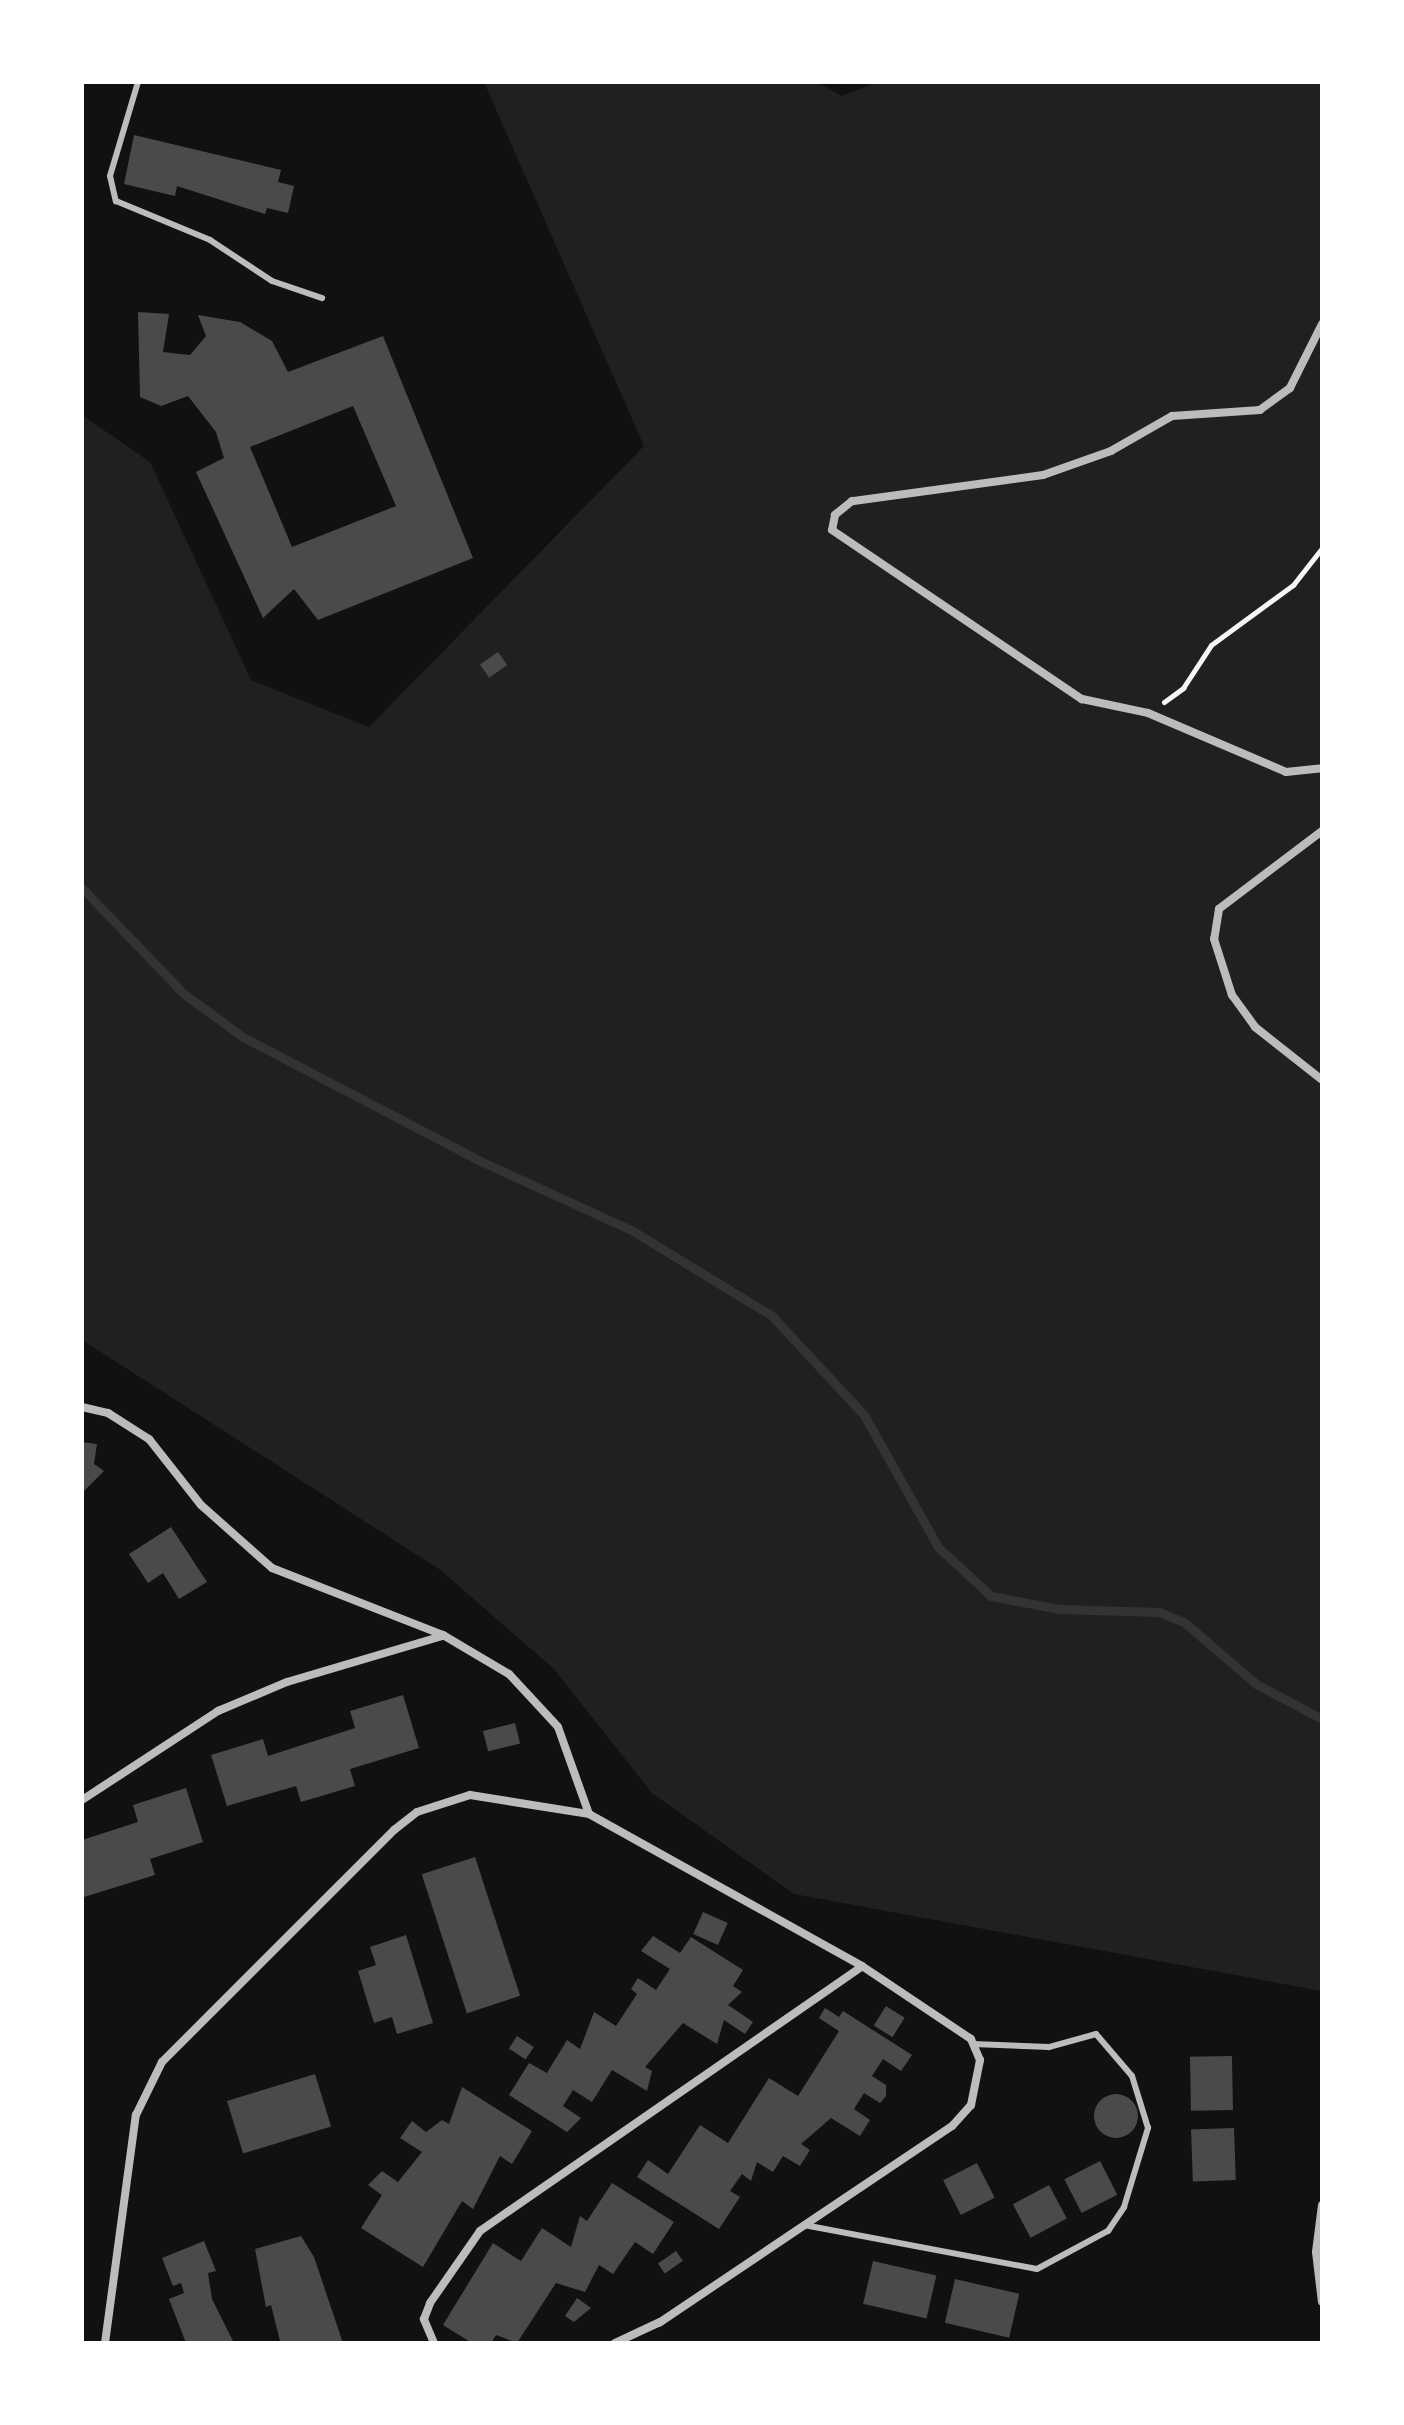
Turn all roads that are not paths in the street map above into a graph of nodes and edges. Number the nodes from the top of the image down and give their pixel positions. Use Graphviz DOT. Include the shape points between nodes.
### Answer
graph roads {
  1 [pos="138,82"];
  2 [pos="322,298"];
  3 [pos="1322,324"];
  4 [pos="1322,768"];
  5 [pos="1322,831"];
  6 [pos="1322,1080"];
  7 [pos="82,1407"];
  8 [pos="443,1635"];
  9 [pos="82,1800"];
  10 [pos="589,1814"];
  11 [pos="862,1966"];
  12 [pos="973,2044"];
  13 [pos="1322,2205"];
  14 [pos="804,2225"];
  15 [pos="1322,2302"];
  16 [pos="105,2343"];
  17 [pos="434,2343"];
  18 [pos="615,2343"];
  1 -- 2 [label="lane" via="110,176 116,201 210,240 272,281"];
  3 -- 4 [label="street" via="1290,388 1260,410 1172,416 1111,451 1043,475 852,501 835,515 832,530 1082,699 1148,713 1286,772"];
  5 -- 6 [label="street" via="1219,909 1214,939 1232,995 1255,1027"];
  7 -- 8 [label="street" via="108,1413 149,1439 201,1505 272,1568"];
  8 -- 9 [label="street" via="287,1682 218,1711"];
  8 -- 10 [label="street" via="538,1698 558,1727"];
  10 -- 11 [label="street"];
  10 -- 16 [label="street" via="470,1795 417,1812 205,2014 162,2062 136,2115"];
  11 -- 12 [label="street"];
  11 -- 17 [label="street" via="480,2231 430,2303 424,2319"];
  12 -- 14 [label="street" via="981,2080 952,2126"];
  12 -- 14 [label="lane" via="1049,2047 1096,2034 1132,2076 1148,2128 1124,2207 1108,2231 1037,2269"];
  13 -- 15 [label="street" via="1316,2252"];
  14 -- 18 [label="street" via="660,2322"];
}
